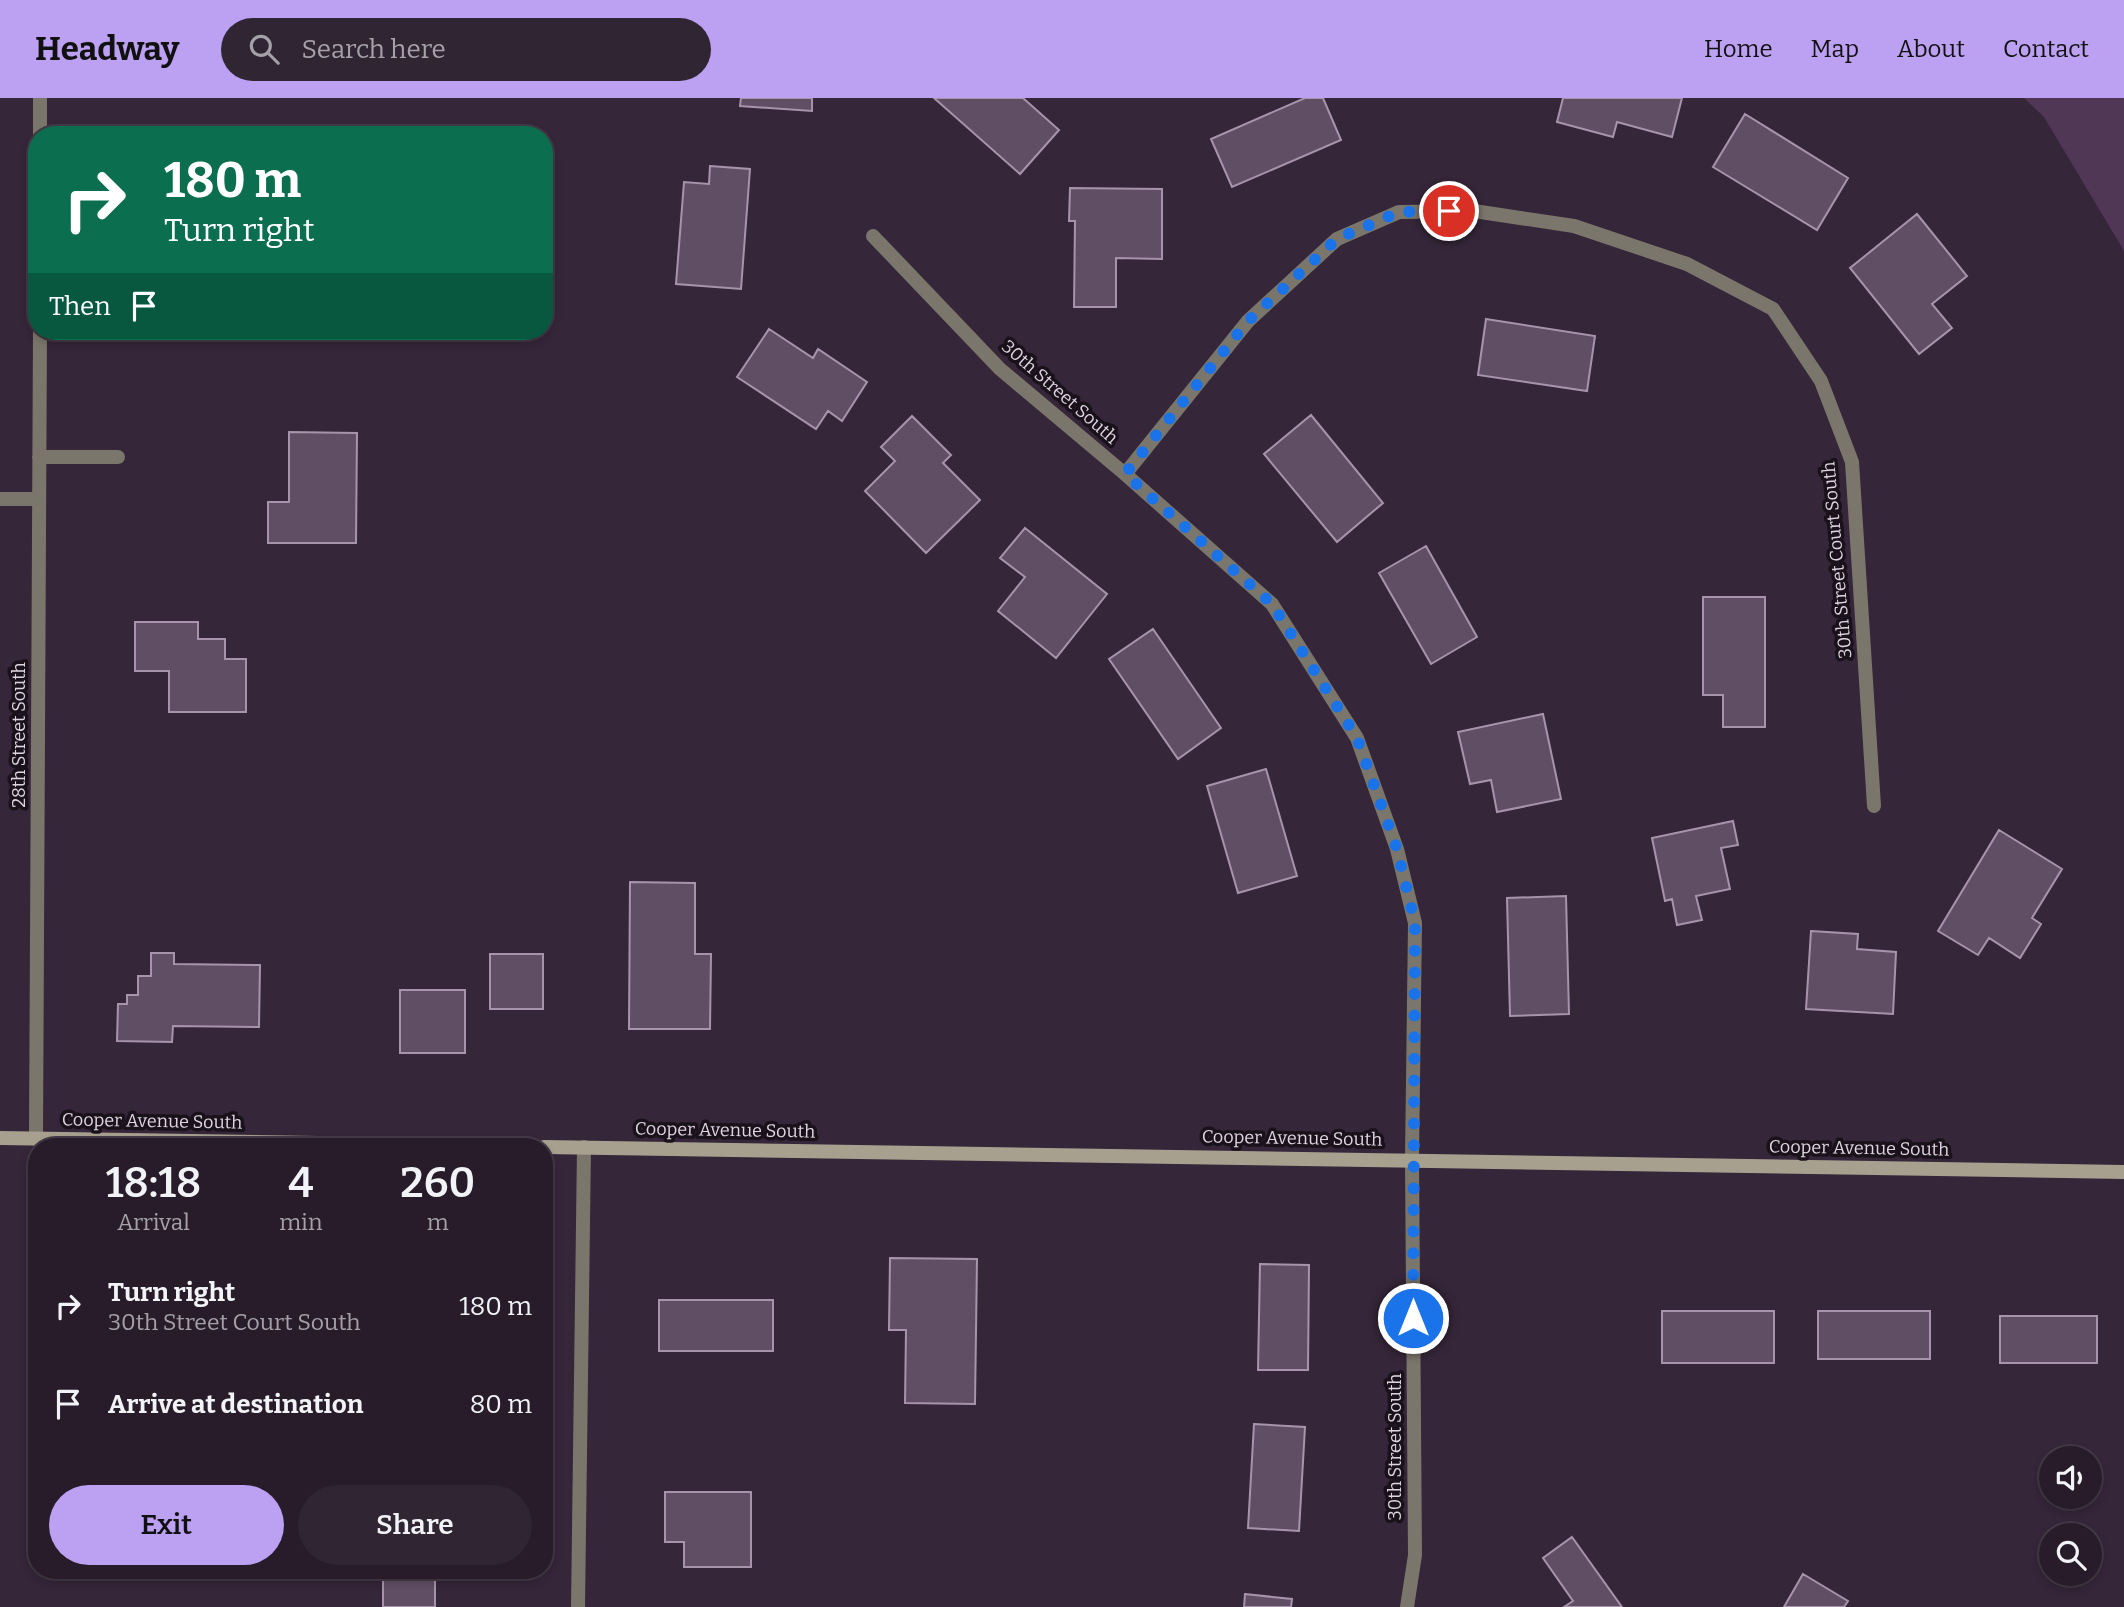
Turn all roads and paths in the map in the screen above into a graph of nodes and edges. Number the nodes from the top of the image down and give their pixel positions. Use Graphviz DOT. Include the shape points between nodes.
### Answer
graph roads {
  1 [pos="40,98"];
  2 [pos="40,126"];
  3 [pos="873,236"];
  4 [pos="40,340"];
  5 [pos="39,457"];
  6 [pos="118,457"];
  7 [pos="1125,474"];
  8 [pos="0,499"];
  9 [pos="39,499"];
  10 [pos="1874,806"];
  11 [pos="0,1138"];
  12 [pos="36,1138"];
  13 [pos="28,1139"];
  14 [pos="553,1147"];
  15 [pos="584,1147"];
  16 [pos="1412,1159"];
  17 [pos="2124,1172"];
  18 [pos="578,1607"];
  19 [pos="1407,1607"];
  1 -- 2 [label="street"];
  3 -- 7 [label="street, 30th Street South" via="1000,369"];
  4 -- 5 [label="street, 28th Street South"];
  5 -- 6 [label="street"];
  5 -- 9 [label="street, 28th Street South"];
  7 -- 10 [label="street, 30th Street Court South" via="1248,321 1337,239 1399,212 1474,211 1574,226 1687,264 1773,309 1821,381 1853,462"];
  7 -- 16 [label="street, 30th Street South" via="1272,604 1357,738 1397,849 1415,923"];
  8 -- 9 [label="street"];
  9 -- 12 [label="street, 28th Street South"];
  11 -- 13 [label="street, Cooper Avenue South"];
  14 -- 15 [label="street, Cooper Avenue South"];
  15 -- 16 [label="street, Cooper Avenue South"];
  15 -- 18 [label="street"];
  16 -- 17 [label="street, Cooper Avenue South"];
  16 -- 19 [label="street, 30th Street South" via="1415,1555"];
}
